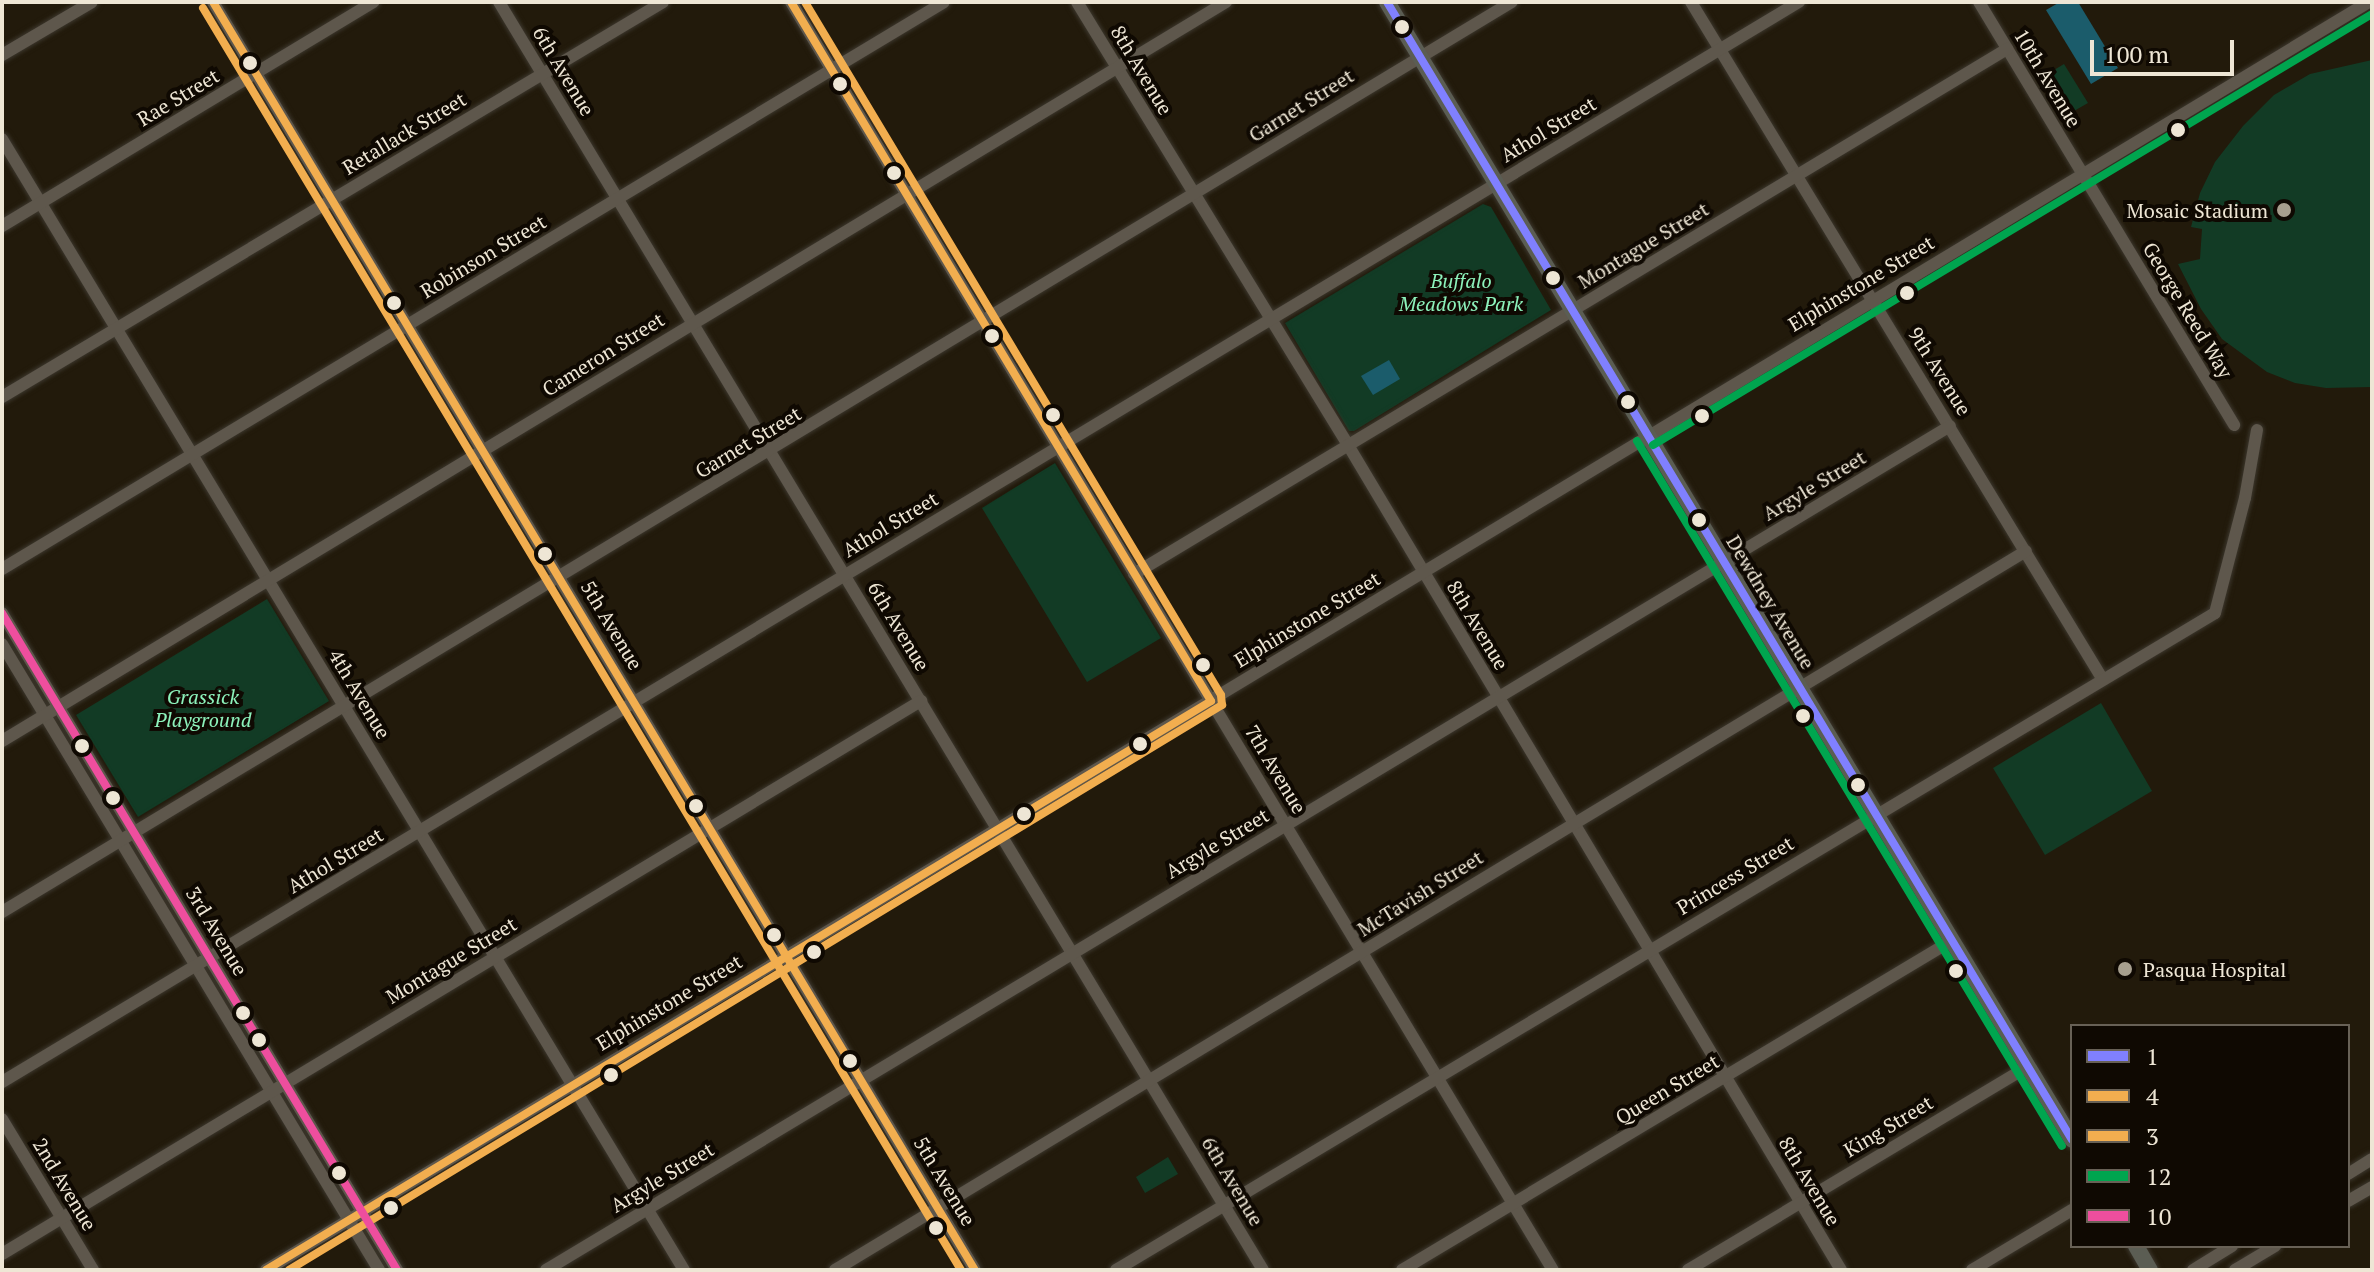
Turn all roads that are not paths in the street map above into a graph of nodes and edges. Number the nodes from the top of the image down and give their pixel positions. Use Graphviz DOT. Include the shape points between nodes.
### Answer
graph roads {
  1 [pos="92,2"];
  2 [pos="213,2"];
  3 [pos="374,2"];
  4 [pos="499,2"];
  5 [pos="663,2"];
  6 [pos="791,2"];
  7 [pos="944,2"];
  8 [pos="1077,2"];
  9 [pos="1226,2"];
  10 [pos="1387,2"];
  11 [pos="1512,2"];
  12 [pos="1691,2"];
  13 [pos="1799,2"];
  14 [pos="1979,2"];
  15 [pos="2369,2"];
  16 [pos="2007,49"];
  17 [pos="1719,50"];
  18 [pos="2,55"];
  19 [pos="1420,57"];
  20 [pos="1116,68"];
  21 [pos="833,71"];
  22 [pos="542,73"];
  23 [pos="255,74"];
  24 [pos="2,139"];
  25 [pos="2082,174"];
  26 [pos="1796,175"];
  27 [pos="1497,184"];
  28 [pos="905,193"];
  29 [pos="1195,195"];
  30 [pos="618,199"];
  31 [pos="332,200"];
  32 [pos="41,203"];
  33 [pos="2,226"];
  34 [pos="1873,300"];
  35 [pos="1574,310"];
  36 [pos="1271,319"];
  37 [pos="693,323"];
  38 [pos="982,323"];
  39 [pos="406,325"];
  40 [pos="116,328"];
  41 [pos="2,397"];
  42 [pos="2234,425"];
  43 [pos="1950,426"];
  44 [pos="2257,430"];
  45 [pos="1647,435"];
  46 [pos="1348,445"];
  47 [pos="1057,447"];
  48 [pos="483,451"];
  49 [pos="770,452"];
  50 [pos="192,455"];
  51 [pos="2026,551"];
  52 [pos="1723,562"];
  53 [pos="2,569"];
  54 [pos="1423,571"];
  55 [pos="1134,574"];
  56 [pos="845,575"];
  57 [pos="560,578"];
  58 [pos="269,581"];
  59 [pos="2,613"];
  60 [pos="2,644"];
  61 [pos="2103,680"];
  62 [pos="1800,689"];
  63 [pos="1498,697"];
  64 [pos="921,701"];
  65 [pos="1211,701"];
  66 [pos="634,703"];
  67 [pos="344,707"];
  68 [pos="59,708"];
  69 [pos="45,716"];
  70 [pos="2,741"];
  71 [pos="1876,815"];
  72 [pos="1571,823"];
  73 [pos="1286,825"];
  74 [pos="997,827"];
  75 [pos="710,828"];
  76 [pos="420,832"];
  77 [pos="134,833"];
  78 [pos="121,841"];
  79 [pos="2,912"];
  80 [pos="1951,941"];
  81 [pos="1363,952"];
  82 [pos="1648,952"];
  83 [pos="1072,953"];
  84 [pos="787,954"];
  85 [pos="495,957"];
  86 [pos="210,959"];
  87 [pos="196,967"];
  88 [pos="2027,1067"];
  89 [pos="1439,1077"];
  90 [pos="1724,1078"];
  91 [pos="861,1080"];
  92 [pos="1149,1080"];
  93 [pos="2,1082"];
  94 [pos="285,1084"];
  95 [pos="572,1084"];
  96 [pos="271,1092"];
  97 [pos="2,1119"];
  98 [pos="2070,1137"];
  99 [pos="2372,1159"];
  100 [pos="2350,1173"];
  101 [pos="2372,1187"];
  102 [pos="2350,1200"];
  103 [pos="1800,1202"];
  104 [pos="1514,1203"];
  105 [pos="1224,1206"];
  106 [pos="938,1208"];
  107 [pos="647,1209"];
  108 [pos="2070,1211"];
  109 [pos="362,1212"];
  110 [pos="61,1218"];
  111 [pos="349,1220"];
  112 [pos="2137,1248"];
  113 [pos="2229,1248"];
  114 [pos="2272,1248"];
  115 [pos="2,1254"];
  116 [pos="93,1270"];
  117 [pos="266,1270"];
  118 [pos="379,1270"];
  119 [pos="397,1270"];
  120 [pos="546,1270"];
  121 [pos="684,1270"];
  122 [pos="835,1270"];
  123 [pos="975,1270"];
  124 [pos="1116,1270"];
  125 [pos="1263,1270"];
  126 [pos="1402,1270"];
  127 [pos="1553,1270"];
  128 [pos="1688,1270"];
  129 [pos="1841,1270"];
  130 [pos="1972,1270"];
  131 [pos="2150,1270"];
  132 [pos="2193,1270"];
  133 [pos="2235,1270"];
  1 -- 18 [label="street"];
  2 -- 23 [label="street, 5th Avenue"];
  3 -- 23 [label="street, Rae Street"];
  4 -- 22 [label="street, 6th Avenue"];
  5 -- 22 [label="street, Retallack Street"];
  6 -- 21 [label="street, 7th Avenue"];
  7 -- 21 [label="street, Robinson Street"];
  8 -- 20 [label="street, 8th Avenue"];
  9 -- 20 [label="street, Cameron Street"];
  10 -- 19 [label="main road, Dewdney Avenue"];
  11 -- 19 [label="street, Garnet Street"];
  12 -- 17 [label="street, 9th Avenue"];
  13 -- 17 [label="street, Athol Street"];
  14 -- 16 [label="street, 10th Avenue"];
  15 -- 25 [label="street, Elphinstone Street"];
  16 -- 25 [label="street, 10th Avenue"];
  16 -- 26 [label="street, Montague Street"];
  17 -- 26 [label="street, 9th Avenue"];
  17 -- 27 [label="street, Athol Street"];
  19 -- 27 [label="main road, Dewdney Avenue"];
  19 -- 29 [label="street, Garnet Street"];
  20 -- 28 [label="street, Cameron Street"];
  20 -- 29 [label="street, 8th Avenue"];
  21 -- 28 [label="street, 7th Avenue"];
  21 -- 30 [label="street, Robinson Street"];
  22 -- 30 [label="street, 6th Avenue"];
  22 -- 31 [label="street, Retallack Street"];
  23 -- 31 [label="street, 5th Avenue"];
  23 -- 32 [label="street, Rae Street"];
  24 -- 32 [label="street, 4th Avenue"];
  25 -- 34 [label="street, Elphinstone Street"];
  25 -- 42 [label="street, George Reed Way"];
  26 -- 34 [label="street, 9th Avenue"];
  26 -- 35 [label="street, Montague Street"];
  27 -- 35 [label="main road, Dewdney Avenue"];
  27 -- 36 [label="street, Athol Street"];
  28 -- 37 [label="street, Cameron Street"];
  28 -- 38 [label="street, 7th Avenue"];
  29 -- 36 [label="street, 8th Avenue"];
  29 -- 38 [label="street, Garnet Street"];
  30 -- 37 [label="street, 6th Avenue"];
  30 -- 39 [label="street, Robinson Street"];
  31 -- 39 [label="street, 5th Avenue"];
  31 -- 40 [label="street, Retallack Street"];
  32 -- 33 [label="street, Rae Street"];
  32 -- 40 [label="street, 4th Avenue"];
  34 -- 43 [label="street, 9th Avenue"];
  34 -- 45 [label="street, Elphinstone Street"];
  35 -- 45 [label="main road, Dewdney Avenue"];
  35 -- 46 [label="street, Montague Street"];
  36 -- 46 [label="street, 8th Avenue"];
  36 -- 47 [label="street, Athol Street"];
  37 -- 48 [label="street, Cameron Street"];
  37 -- 49 [label="street, 6th Avenue"];
  38 -- 47 [label="street, 7th Avenue"];
  38 -- 49 [label="street, Garnet Street"];
  39 -- 48 [label="street, 5th Avenue"];
  39 -- 50 [label="street, Robinson Street"];
  40 -- 41 [label="street, Retallack Street"];
  40 -- 50 [label="street, 4th Avenue"];
  43 -- 51 [label="street, 9th Avenue"];
  43 -- 52 [label="street, Argyle Street"];
  44 -- 61 [label="street, Princess Street" via="2215,613"];
  45 -- 52 [label="main road, Dewdney Avenue"];
  45 -- 54 [label="street, Elphinstone Street"];
  46 -- 54 [label="street, 8th Avenue"];
  46 -- 55 [label="street, Montague Street"];
  47 -- 55 [label="street, 7th Avenue"];
  47 -- 56 [label="street, Athol Street"];
  48 -- 57 [label="street, 5th Avenue"];
  48 -- 58 [label="street, Cameron Street"];
  49 -- 56 [label="street, 6th Avenue"];
  49 -- 57 [label="street, Garnet Street"];
  50 -- 53 [label="street, Robinson Street"];
  50 -- 58 [label="street, 4th Avenue"];
  51 -- 61 [label="street, 9th Avenue"];
  51 -- 62 [label="street, McTavish Street"];
  52 -- 62 [label="main road, Dewdney Avenue"];
  52 -- 63 [label="street, Argyle Street"];
  54 -- 63 [label="street, 8th Avenue"];
  54 -- 65 [label="street, Elphinstone Street"];
  55 -- 65 [label="street, 7th Avenue"];
  56 -- 64 [label="street, 6th Avenue"];
  56 -- 66 [label="street, Athol Street"];
  57 -- 66 [label="street, 5th Avenue"];
  57 -- 67 [label="street, Garnet Street"];
  58 -- 67 [label="street, 4th Avenue"];
  58 -- 68 [label="street, Cameron Street"];
  59 -- 68 [label="street, 3rd Avenue"];
  60 -- 69 [label="street, 3rd Avenue"];
  61 -- 71 [label="street, Princess Street"];
  62 -- 71 [label="main road, Dewdney Avenue"];
  62 -- 72 [label="street, McTavish Street"];
  63 -- 72 [label="street, 8th Avenue"];
  63 -- 73 [label="street, Argyle Street"];
  64 -- 74 [label="street, 6th Avenue"];
  64 -- 75 [label="street, Montague Street"];
  65 -- 73 [label="street, 7th Avenue"];
  65 -- 74 [label="street, Elphinstone Street"];
  66 -- 75 [label="street, 5th Avenue"];
  66 -- 76 [label="street, Athol Street"];
  67 -- 76 [label="street, 4th Avenue"];
  67 -- 77 [label="street, Garnet Street"];
  68 -- 69 [label="street, Cameron Street"];
  68 -- 77 [label="street, 3rd Avenue"];
  69 -- 70 [label="street, Cameron Street"];
  69 -- 78 [label="street, 3rd Avenue"];
  71 -- 80 [label="main road, Dewdney Avenue"];
  71 -- 82 [label="street, Princess Street"];
  72 -- 81 [label="street, McTavish Street"];
  72 -- 82 [label="street, 8th Avenue"];
  73 -- 81 [label="street, 7th Avenue"];
  73 -- 83 [label="street, Argyle Street"];
  74 -- 83 [label="street, 6th Avenue"];
  74 -- 84 [label="street, Elphinstone Street"];
  75 -- 84 [label="street, 5th Avenue"];
  75 -- 85 [label="street, Montague Street"];
  76 -- 85 [label="street, 4th Avenue"];
  76 -- 86 [label="street, Athol Street"];
  77 -- 78 [label="street, Garnet Street"];
  77 -- 86 [label="street, 3rd Avenue"];
  78 -- 79 [label="street, Garnet Street"];
  78 -- 87 [label="street, 3rd Avenue"];
  80 -- 88 [label="main road, Dewdney Avenue"];
  80 -- 90 [label="street, Queen Street"];
  81 -- 89 [label="street, 7th Avenue"];
  81 -- 92 [label="street, McTavish Street"];
  82 -- 89 [label="street, Princess Street"];
  82 -- 90 [label="street, 8th Avenue"];
  83 -- 91 [label="street, Argyle Street"];
  83 -- 92 [label="street, 6th Avenue"];
  84 -- 91 [label="street, 5th Avenue"];
  84 -- 95 [label="street, Elphinstone Street"];
  85 -- 94 [label="street, Montague Street"];
  85 -- 95 [label="street, 4th Avenue"];
  86 -- 87 [label="street, Athol Street"];
  86 -- 94 [label="street, 3rd Avenue"];
  87 -- 93 [label="street, Athol Street"];
  87 -- 96 [label="street, 3rd Avenue"];
  88 -- 98 [label="main road, Dewdney Avenue"];
  88 -- 103 [label="street, King Street"];
  89 -- 104 [label="street, 7th Avenue"];
  89 -- 105 [label="street, Princess Street"];
  90 -- 103 [label="street, 8th Avenue"];
  90 -- 104 [label="street, Queen Street"];
  91 -- 106 [label="street, 5th Avenue"];
  91 -- 107 [label="street, Argyle Street"];
  92 -- 105 [label="street, 6th Avenue"];
  92 -- 106 [label="street, McTavish Street"];
  94 -- 96 [label="street, Montague Street"];
  94 -- 109 [label="street, 3rd Avenue"];
  95 -- 107 [label="street, 4th Avenue"];
  95 -- 109 [label="street, Elphinstone Street"];
  96 -- 110 [label="street, Montague Street"];
  96 -- 111 [label="street, 3rd Avenue"];
  97 -- 110 [label="street, 2nd Avenue"];
  99 -- 100 [label="street"];
  101 -- 102 [label="street"];
  103 -- 128 [label="street, King Street"];
  103 -- 129 [label="street, 8th Avenue"];
  104 -- 126 [label="street, Queen Street"];
  104 -- 127 [label="street, 7th Avenue"];
  105 -- 124 [label="street, Princess Street"];
  105 -- 125 [label="street, 6th Avenue"];
  106 -- 122 [label="street, McTavish Street"];
  106 -- 123 [label="street, 5th Avenue"];
  107 -- 120 [label="street, Argyle Street"];
  107 -- 121 [label="street, 4th Avenue"];
  108 -- 130 [label="street"];
  109 -- 111 [label="street, Elphinstone Street"];
  109 -- 119 [label="street, 3rd Avenue"];
  110 -- 115 [label="street, Montague Street"];
  110 -- 116 [label="street, 2nd Avenue"];
  111 -- 117 [label="street, Elphinstone Street"];
  111 -- 118 [label="street, 3rd Avenue"];
  112 -- 131 [label="main road"];
  113 -- 132 [label="street"];
  114 -- 133 [label="street"];
}
